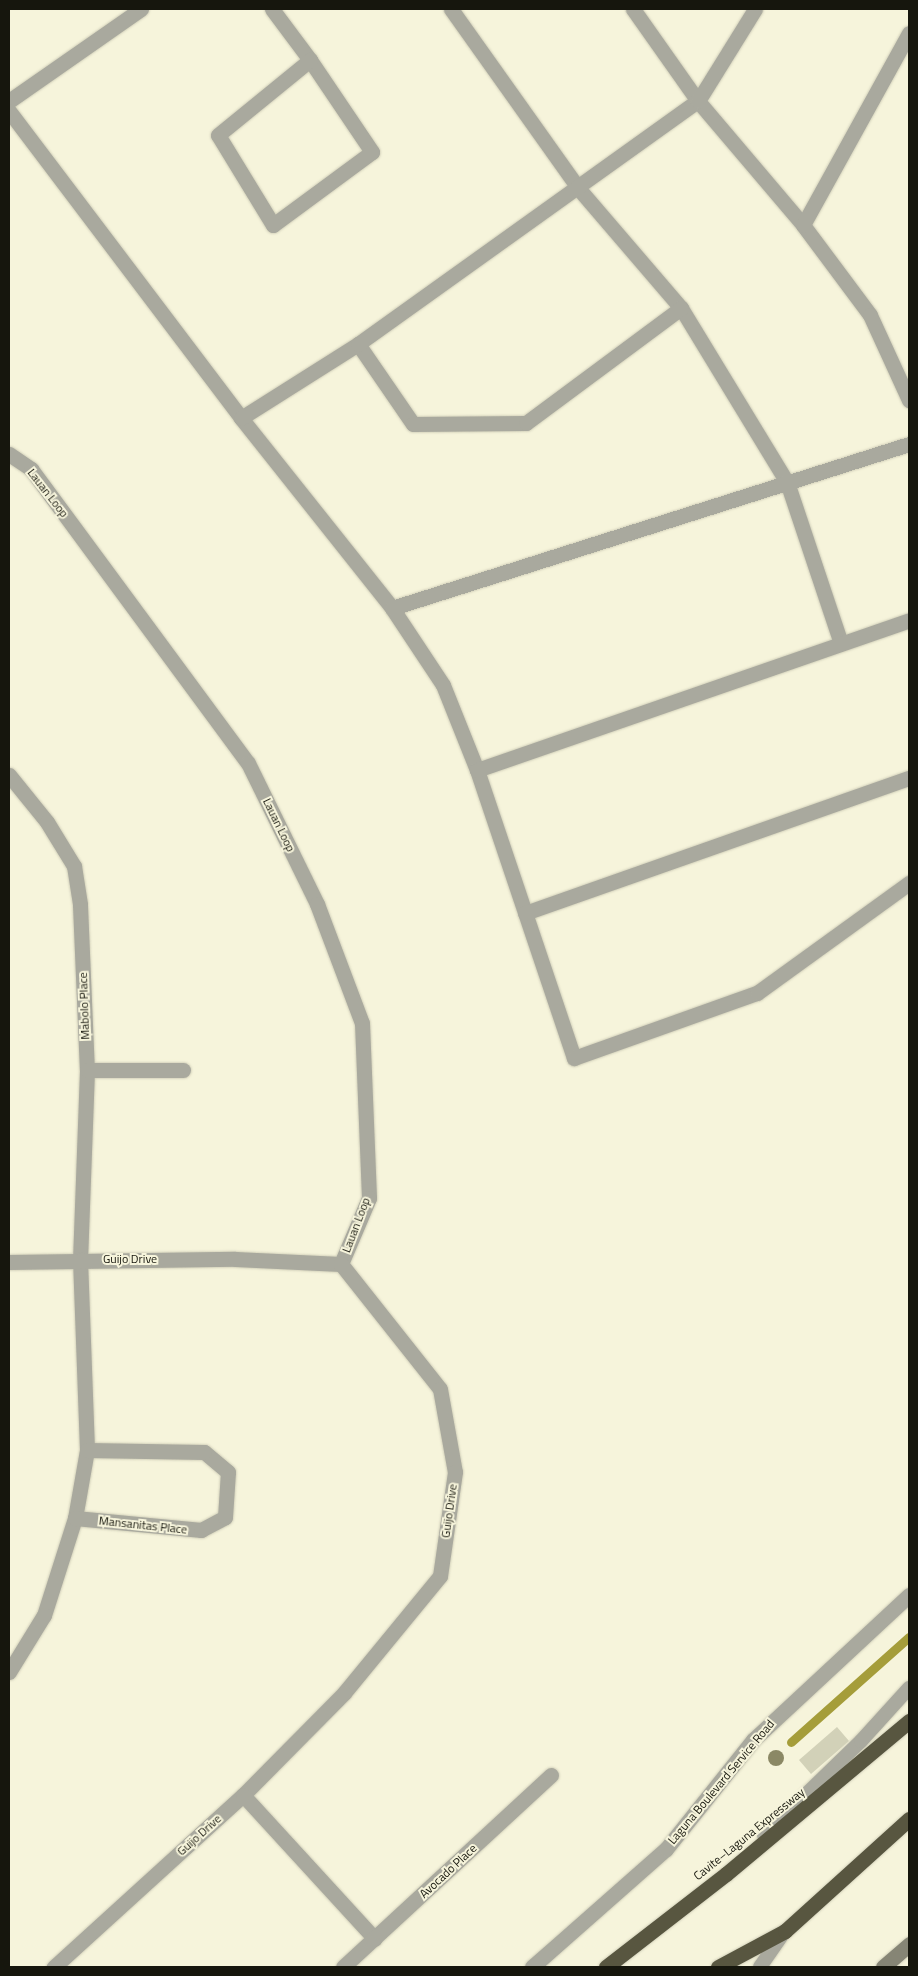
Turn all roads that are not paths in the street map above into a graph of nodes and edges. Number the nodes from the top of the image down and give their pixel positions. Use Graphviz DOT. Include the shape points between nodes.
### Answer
graph roads {
  1 [pos="140,9"];
  2 [pos="272,9"];
  3 [pos="451,9"];
  4 [pos="633,9"];
  5 [pos="755,9"];
  6 [pos="909,34"];
  7 [pos="310,60"];
  8 [pos="9,100"];
  9 [pos="698,101"];
  10 [pos="9,111"];
  11 [pos="579,189"];
  12 [pos="803,225"];
  13 [pos="681,308"];
  14 [pos="358,344"];
  15 [pos="909,400"];
  16 [pos="240,418"];
  17 [pos="909,444"];
  18 [pos="9,454"];
  19 [pos="786,482"];
  20 [pos="392,608"];
  21 [pos="909,620"];
  22 [pos="841,643"];
  23 [pos="477,770"];
  24 [pos="9,775"];
  25 [pos="909,778"];
  26 [pos="909,883"];
  27 [pos="525,913"];
  28 [pos="87,1070"];
  29 [pos="183,1070"];
  30 [pos="80,1259"];
  31 [pos="9,1262"];
  32 [pos="341,1264"];
  33 [pos="87,1450"];
  34 [pos="74,1518"];
  35 [pos="909,1595"];
  36 [pos="9,1672"];
  37 [pos="909,1688"];
  38 [pos="909,1721"];
  39 [pos="551,1775"];
  40 [pos="243,1795"];
  41 [pos="909,1819"];
  42 [pos="726,1874"];
  43 [pos="785,1931"];
  44 [pos="375,1939"];
  45 [pos="909,1944"];
  46 [pos="54,1967"];
  47 [pos="343,1967"];
  48 [pos="532,1967"];
  49 [pos="606,1967"];
  50 [pos="718,1967"];
  51 [pos="760,1967"];
  52 [pos="883,1967"];
  1 -- 8 [label="street"];
  2 -- 7 [label="street"];
  3 -- 11 [label="street"];
  4 -- 9 [label="street"];
  5 -- 9 [label="street"];
  6 -- 12 [label="street"];
  7 -- 7 [label="street" via="372,152 273,225 218,135"];
  9 -- 11 [label="street"];
  9 -- 12 [label="street"];
  10 -- 16 [label="street"];
  11 -- 13 [label="street"];
  11 -- 14 [label="street"];
  12 -- 15 [label="street" via="870,315"];
  13 -- 14 [label="street" via="526,422 413,424"];
  13 -- 19 [label="street"];
  14 -- 16 [label="street"];
  16 -- 20 [label="street"];
  17 -- 19 [label="street"];
  18 -- 32 [label="street, Lauan Loop" via="31,469 248,764 317,904 362,1023 369,1198"];
  19 -- 20 [label="street"];
  19 -- 22 [label="street"];
  20 -- 23 [label="street" via="442,685"];
  21 -- 22 [label="street"];
  22 -- 23 [label="street"];
  23 -- 27 [label="street"];
  24 -- 28 [label="street, Mabolo Place" via="47,822 74,866 80,905"];
  25 -- 27 [label="street"];
  26 -- 27 [label="street" via="757,993 574,1058"];
  28 -- 29 [label="street"];
  28 -- 30 [label="street, Mabolo Place"];
  30 -- 31 [label="street, Guijo Drive"];
  30 -- 32 [label="street, Guijo Drive" via="235,1259"];
  30 -- 33 [label="street"];
  32 -- 40 [label="street, Guijo Drive" via="440,1389 454,1472 440,1576 344,1693"];
  33 -- 34 [label="street"];
  33 -- 34 [label="street, Mansanitas Place" via="204,1452 228,1472 225,1517 201,1530"];
  34 -- 36 [label="street" via="44,1615"];
  35 -- 48 [label="street, Laguna Boulevard Service Road" via="753,1740 666,1849"];
  37 -- 42 [label="lane" via="861,1741"];
  38 -- 42 [label="highway, Cavite–Laguna Expressway"];
  39 -- 44 [label="street, Avocado Place"];
  40 -- 44 [label="street"];
  40 -- 46 [label="street, Guijo Drive"];
  41 -- 43 [label="highway"];
  42 -- 49 [label="highway, Cavite–Laguna Expressway"];
  43 -- 50 [label="highway"];
  43 -- 51 [label="lane"];
  44 -- 47 [label="street, Avocado Place"];
  45 -- 52 [label="main road"];
}
